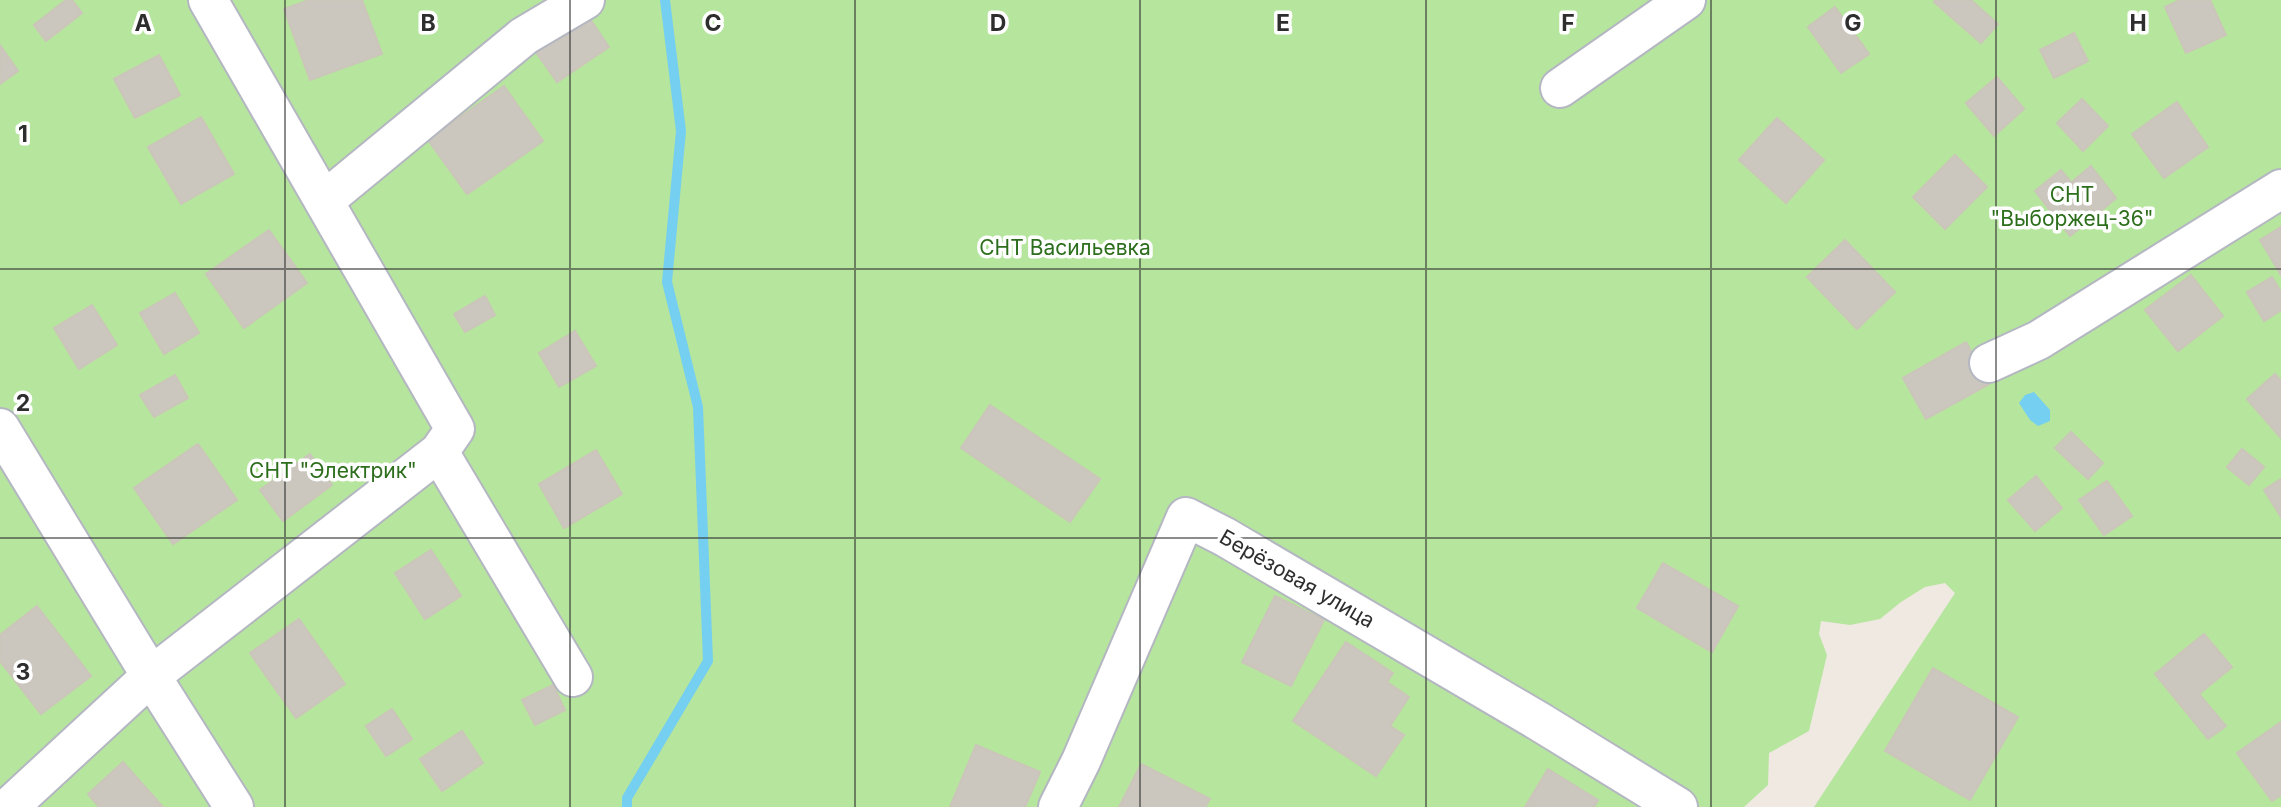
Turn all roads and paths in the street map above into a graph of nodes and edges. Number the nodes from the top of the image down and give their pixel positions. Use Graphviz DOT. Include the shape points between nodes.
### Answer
graph roads {
  1 [pos="208,0"];
  2 [pos="585,0"];
  3 [pos="1686,0"];
  4 [pos="1560,88"];
  5 [pos="2281,189"];
  6 [pos="325,200"];
  7 [pos="1989,363"];
  8 [pos="0,428"];
  9 [pos="439,452"];
  10 [pos="151,676"];
  11 [pos="573,677"];
  12 [pos="9,807"];
  13 [pos="234,807"];
  14 [pos="1058,807"];
  15 [pos="1678,807"];
  1 -- 6 [label="street"];
  2 -- 6 [label="street" via="524,36"];
  3 -- 4 [label="street"];
  5 -- 7 [label="street" via="2039,340"];
  6 -- 9 [label="street" via="455,429"];
  8 -- 10 [label="street"];
  9 -- 10 [label="street"];
  9 -- 11 [label="street"];
  10 -- 12 [label="street"];
  10 -- 13 [label="street"];
  14 -- 15 [label="street, Берёзовая улица" via="1186,517 1529,715"];
}
